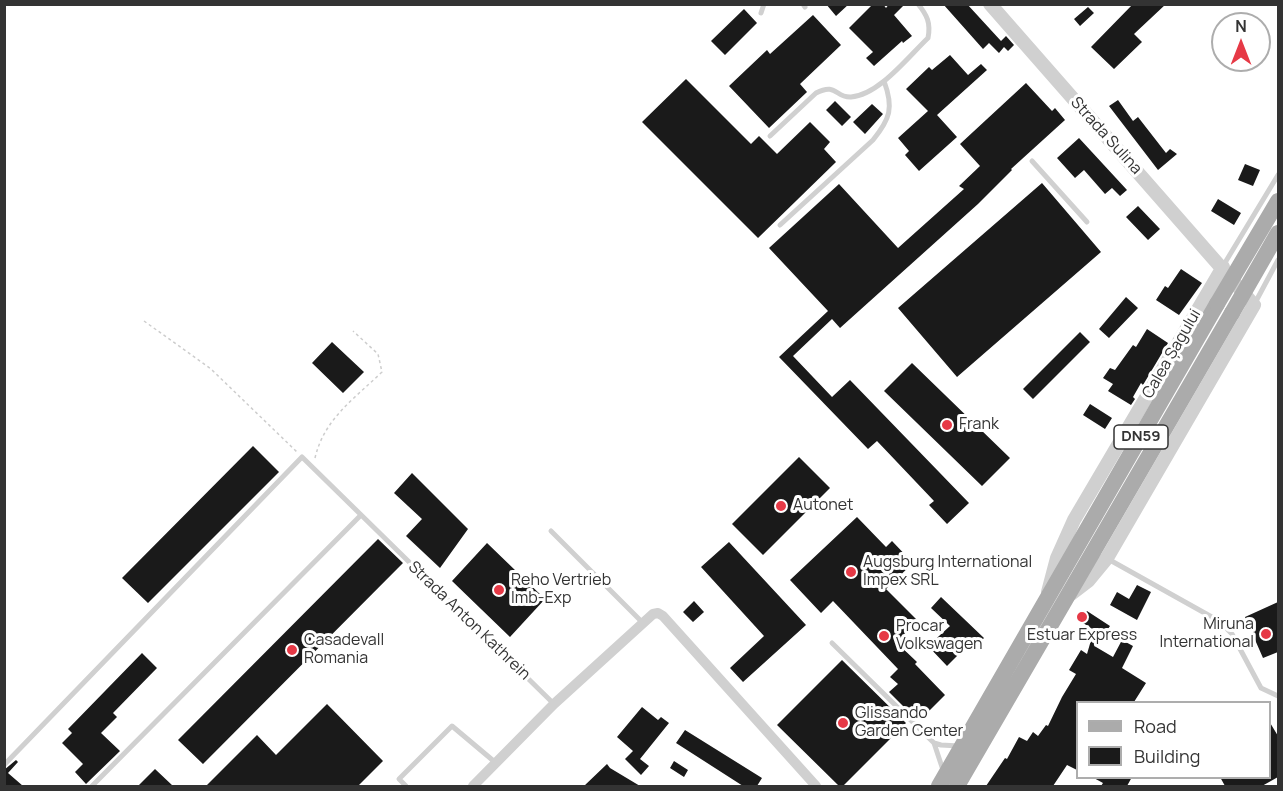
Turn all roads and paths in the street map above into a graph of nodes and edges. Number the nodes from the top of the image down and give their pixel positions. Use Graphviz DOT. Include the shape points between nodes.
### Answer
graph roads {
  1 [pos="764,4"];
  2 [pos="918,4"];
  3 [pos="990,4"];
  4 [pos="761,13"];
  5 [pos="884,81"];
  6 [pos="770,136"];
  7 [pos="1032,161"];
  8 [pos="1278,175"];
  9 [pos="1278,201"];
  10 [pos="1087,222"];
  11 [pos="780,225"];
  12 [pos="1278,233"];
  13 [pos="1278,260"];
  14 [pos="1223,267"];
  15 [pos="1254,305"];
  16 [pos="144,321"];
  17 [pos="353,331"];
  18 [pos="302,457"];
  19 [pos="313,468"];
  20 [pos="361,515"];
  21 [pos="551,531"];
  22 [pos="1107,558"];
  23 [pos="1067,597"];
  24 [pos="1046,602"];
  25 [pos="643,623"];
  26 [pos="832,643"];
  27 [pos="1278,696"];
  28 [pos="554,704"];
  29 [pos="934,742"];
  30 [pos="963,746"];
  31 [pos="496,763"];
  32 [pos="4,765"];
  33 [pos="947,783"];
  34 [pos="92,786"];
  35 [pos="406,786"];
  36 [pos="473,786"];
  37 [pos="816,786"];
  1 -- 4 [label="lane"];
  2 -- 5 [label="lane" via="929,21 928,38"];
  3 -- 14 [label="street, Strada Sulina"];
  5 -- 6 [label="lane" via="855,96 846,97 830,88 816,93"];
  5 -- 11 [label="lane" via="890,109 881,130"];
  7 -- 10 [label="lane"];
  8 -- 14 [label="lane, Calea Șagului"];
  9 -- 24 [label="main road, Calea Șagului / DN59, bridge"];
  12 -- 23 [label="main road, Calea Șagului / DN59, bridge"];
  13 -- 15 [label="lane, Calea Șagului"];
  14 -- 15 [label="street, Strada Sulina"];
  14 -- 24 [label="street, Calea Șagului" via="1074,520 1057,558"];
  15 -- 22 [label="street, Calea Șagului"];
  16 -- 18 [label="path" via="211,369"];
  17 -- 19 [label="path" via="378,354 382,372 331,420 319,443"];
  18 -- 19 [label="lane, Strada Anton Kathrein"];
  18 -- 32 [label="lane"];
  19 -- 20 [label="lane, Strada Anton Kathrein"];
  20 -- 28 [label="lane, Strada Anton Kathrein"];
  20 -- 34 [label="lane"];
  21 -- 25 [label="lane"];
  22 -- 23 [label="street, Calea Șagului" via="1088,581"];
  22 -- 27 [label="lane" via="1219,621 1232,634 1261,688"];
  23 -- 33 [label="main road, Calea Șagului / DN59"];
  24 -- 30 [label="main road, Calea Șagului / DN59"];
  25 -- 28 [label="street"];
  25 -- 37 [label="street" via="653,614 663,616"];
  26 -- 29 [label="lane"];
  28 -- 31 [label="street"];
  29 -- 30 [label="lane"];
  29 -- 33 [label="lane"];
  30 -- 33 [label="main road, Calea Șagului / DN59"];
  31 -- 35 [label="lane" via="452,726 399,779"];
  31 -- 36 [label="street"];
}
